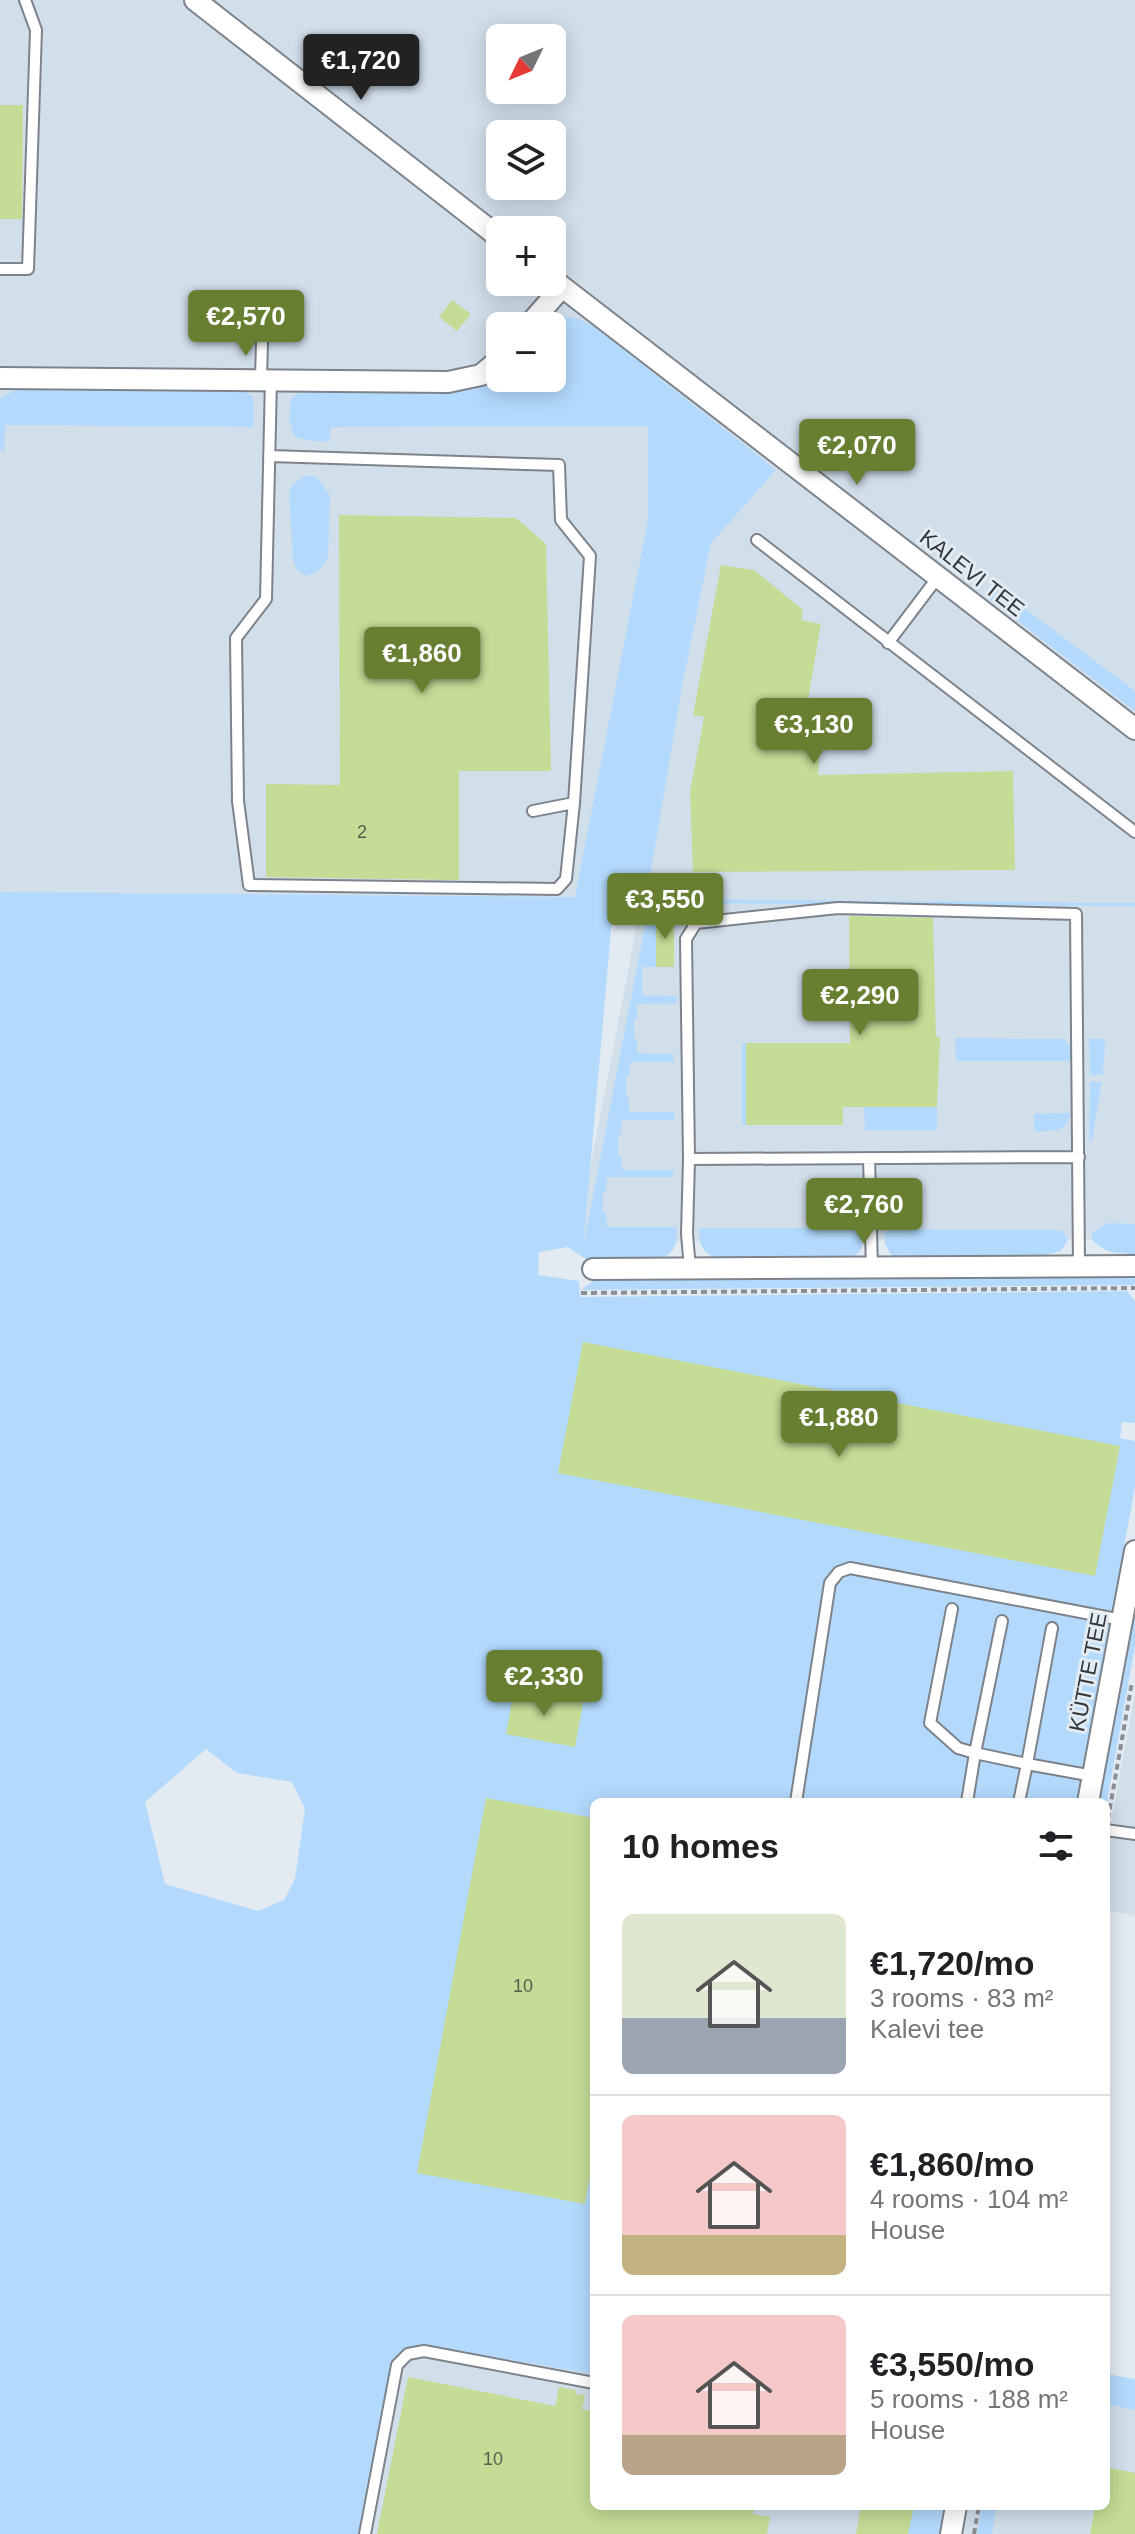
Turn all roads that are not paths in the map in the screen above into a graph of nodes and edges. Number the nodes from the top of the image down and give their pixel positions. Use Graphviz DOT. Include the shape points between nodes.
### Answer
graph roads {
  1 [pos="25,0"];
  2 [pos="195,0"];
  3 [pos="486,227"];
  4 [pos="0,269"];
  5 [pos="566,290"];
  6 [pos="263,302"];
  7 [pos="486,371"];
  8 [pos="0,378"];
  9 [pos="266,380"];
  10 [pos="269,456"];
  11 [pos="757,540"];
  12 [pos="938,577"];
  13 [pos="888,643"];
  14 [pos="1135,729"];
  15 [pos="574,803"];
  16 [pos="533,811"];
  17 [pos="1135,832"];
  18 [pos="1079,1157"];
  19 [pos="869,1158"];
  20 [pos="689,1159"];
  21 [pos="1079,1266"];
  22 [pos="1135,1266"];
  23 [pos="872,1268"];
  24 [pos="593,1269"];
  25 [pos="690,1269"];
  26 [pos="1135,1551"];
  27 [pos="952,1609"];
  28 [pos="1122,1620"];
  29 [pos="1002,1621"];
  30 [pos="1052,1628"];
  31 [pos="975,1753"];
  32 [pos="1027,1764"];
  33 [pos="1093,1776"];
  34 [pos="797,1798"];
  35 [pos="968,1798"];
  36 [pos="1020,1798"];
  37 [pos="1089,1798"];
  38 [pos="1110,1831"];
  39 [pos="1135,1834"];
  40 [pos="590,2382"];
  41 [pos="955,2510"];
  42 [pos="365,2534"];
  43 [pos="951,2534"];
  1 -- 4 [label="lane" via="36,30 28,269"];
  2 -- 3 [label="street"];
  5 -- 12 [label="street, KALEVI TEE"];
  6 -- 9 [label="lane"];
  7 -- 9 [label="street" via="448,382"];
  8 -- 9 [label="street"];
  9 -- 10 [label="lane"];
  10 -- 15 [label="lane" via="559,465 561,520 590,556"];
  10 -- 15 [label="lane" via="266,599 236,638 238,801 249,885 557,889 566,879"];
  11 -- 13 [label="lane"];
  12 -- 13 [label="lane"];
  12 -- 14 [label="street, KALEVI TEE"];
  13 -- 17 [label="lane"];
  15 -- 16 [label="lane"];
  18 -- 19 [label="lane"];
  18 -- 20 [label="lane" via="1076,914 838,908 696,923 686,939"];
  18 -- 21 [label="lane"];
  19 -- 20 [label="lane"];
  19 -- 23 [label="lane"];
  20 -- 25 [label="lane"];
  21 -- 22 [label="street"];
  21 -- 23 [label="street"];
  23 -- 25 [label="street"];
  24 -- 25 [label="street"];
  26 -- 28 [label="street, KÜTTE TEE"];
  27 -- 31 [label="lane" via="930,1723 958,1748"];
  28 -- 33 [label="street, KÜTTE TEE"];
  28 -- 34 [label="lane" via="850,1568 839,1572 830,1583"];
  29 -- 31 [label="lane"];
  30 -- 32 [label="lane"];
  31 -- 32 [label="lane"];
  31 -- 35 [label="lane"];
  32 -- 33 [label="lane"];
  32 -- 36 [label="lane"];
  33 -- 37 [label="street, KÜTTE TEE"];
  38 -- 39 [label="lane"];
  40 -- 42 [label="lane" via="424,2351 408,2354 397,2365"];
  41 -- 43 [label="street"];
}
